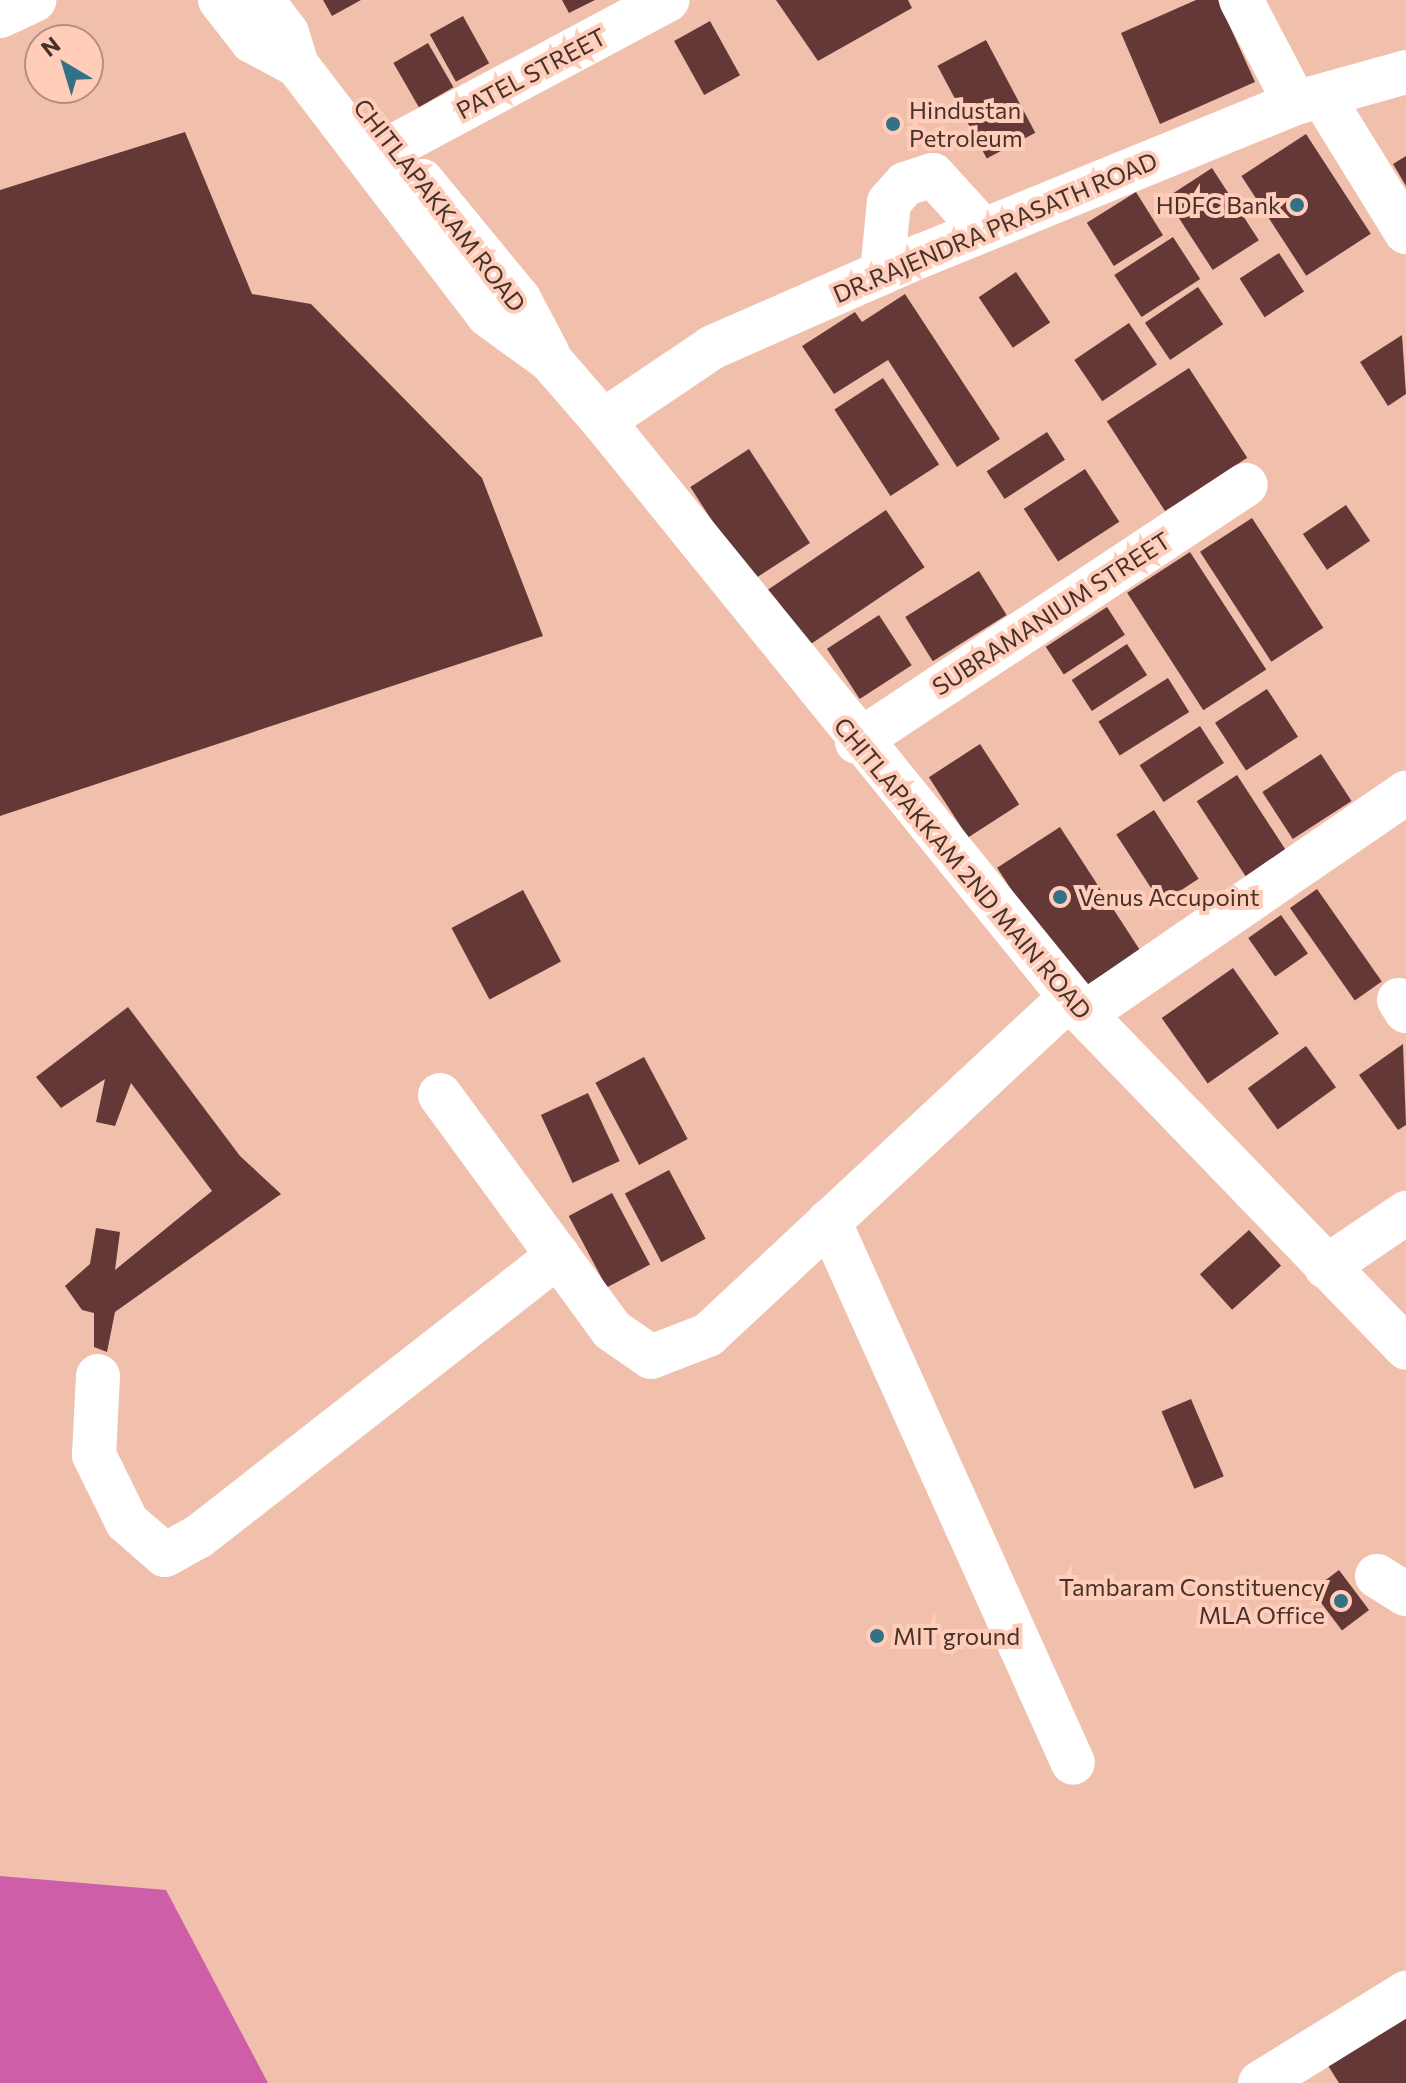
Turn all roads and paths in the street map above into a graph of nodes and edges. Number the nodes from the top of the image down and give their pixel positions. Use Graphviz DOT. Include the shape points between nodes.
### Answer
graph roads {
  1 [pos="34,0"];
  2 [pos="220,0"];
  3 [pos="667,0"];
  4 [pos="1241,0"];
  5 [pos="0,16"];
  6 [pos="289,28"];
  7 [pos="1406,72"];
  8 [pos="1309,100"];
  9 [pos="394,146"];
  10 [pos="983,230"];
  11 [pos="1406,232"];
  12 [pos="882,273"];
  13 [pos="550,360"];
  14 [pos="603,421"];
  15 [pos="1246,485"];
  16 [pos="857,742"];
  17 [pos="1406,793"];
  18 [pos="1077,1006"];
  19 [pos="440,1095"];
  20 [pos="1406,1213"];
  21 [pos="829,1221"];
  22 [pos="558,1256"];
  23 [pos="1326,1267"];
  24 [pos="1406,1348"];
  25 [pos="98,1376"];
  26 [pos="1073,1763"];
  27 [pos="1406,1993"];
  28 [pos="1314,2069"];
  29 [pos="1260,2083"];
  1 -- 5 [label="street"];
  2 -- 6 [label="street" via="252,41"];
  3 -- 9 [label="street, PATEL STREET"];
  4 -- 8 [label="street"];
  6 -- 9 [label="street, CHITLAPAKKAM ROAD"];
  6 -- 13 [label="street, CHITLAPAKKAM ROAD" via="488,315"];
  7 -- 8 [label="street, DR.RAJENDRA PRASATH ROAD"];
  8 -- 10 [label="street, DR.RAJENDRA PRASATH ROAD"];
  8 -- 11 [label="street"];
  9 -- 13 [label="street, CHITLAPAKKAM ROAD" via="519,299"];
  10 -- 12 [label="street, DR.RAJENDRA PRASATH ROAD"];
  10 -- 12 [label="street" via="933,175 905,184 889,202"];
  12 -- 14 [label="street, DR.RAJENDRA PRASATH ROAD" via="713,347"];
  13 -- 14 [label="street, CHITLAPAKKAM 2ND MAIN ROAD"];
  14 -- 16 [label="street, CHITLAPAKKAM 2ND MAIN ROAD"];
  15 -- 16 [label="street, SUBRAMANIUM STREET"];
  16 -- 18 [label="street, CHITLAPAKKAM 2ND MAIN ROAD"];
  17 -- 18 [label="street"];
  18 -- 21 [label="street"];
  18 -- 23 [label="street, CHITLAPAKKAM 2ND MAIN ROAD"];
  19 -- 22 [label="street"];
  20 -- 23 [label="street"];
  21 -- 22 [label="street" via="708,1335 651,1357 612,1330"];
  21 -- 26 [label="street"];
  22 -- 25 [label="street" via="198,1537 165,1555 127,1522 94,1455"];
  23 -- 24 [label="street, CHITLAPAKKAM 2ND MAIN ROAD"];
  27 -- 28 [label="street"];
  28 -- 29 [label="street"];
}
